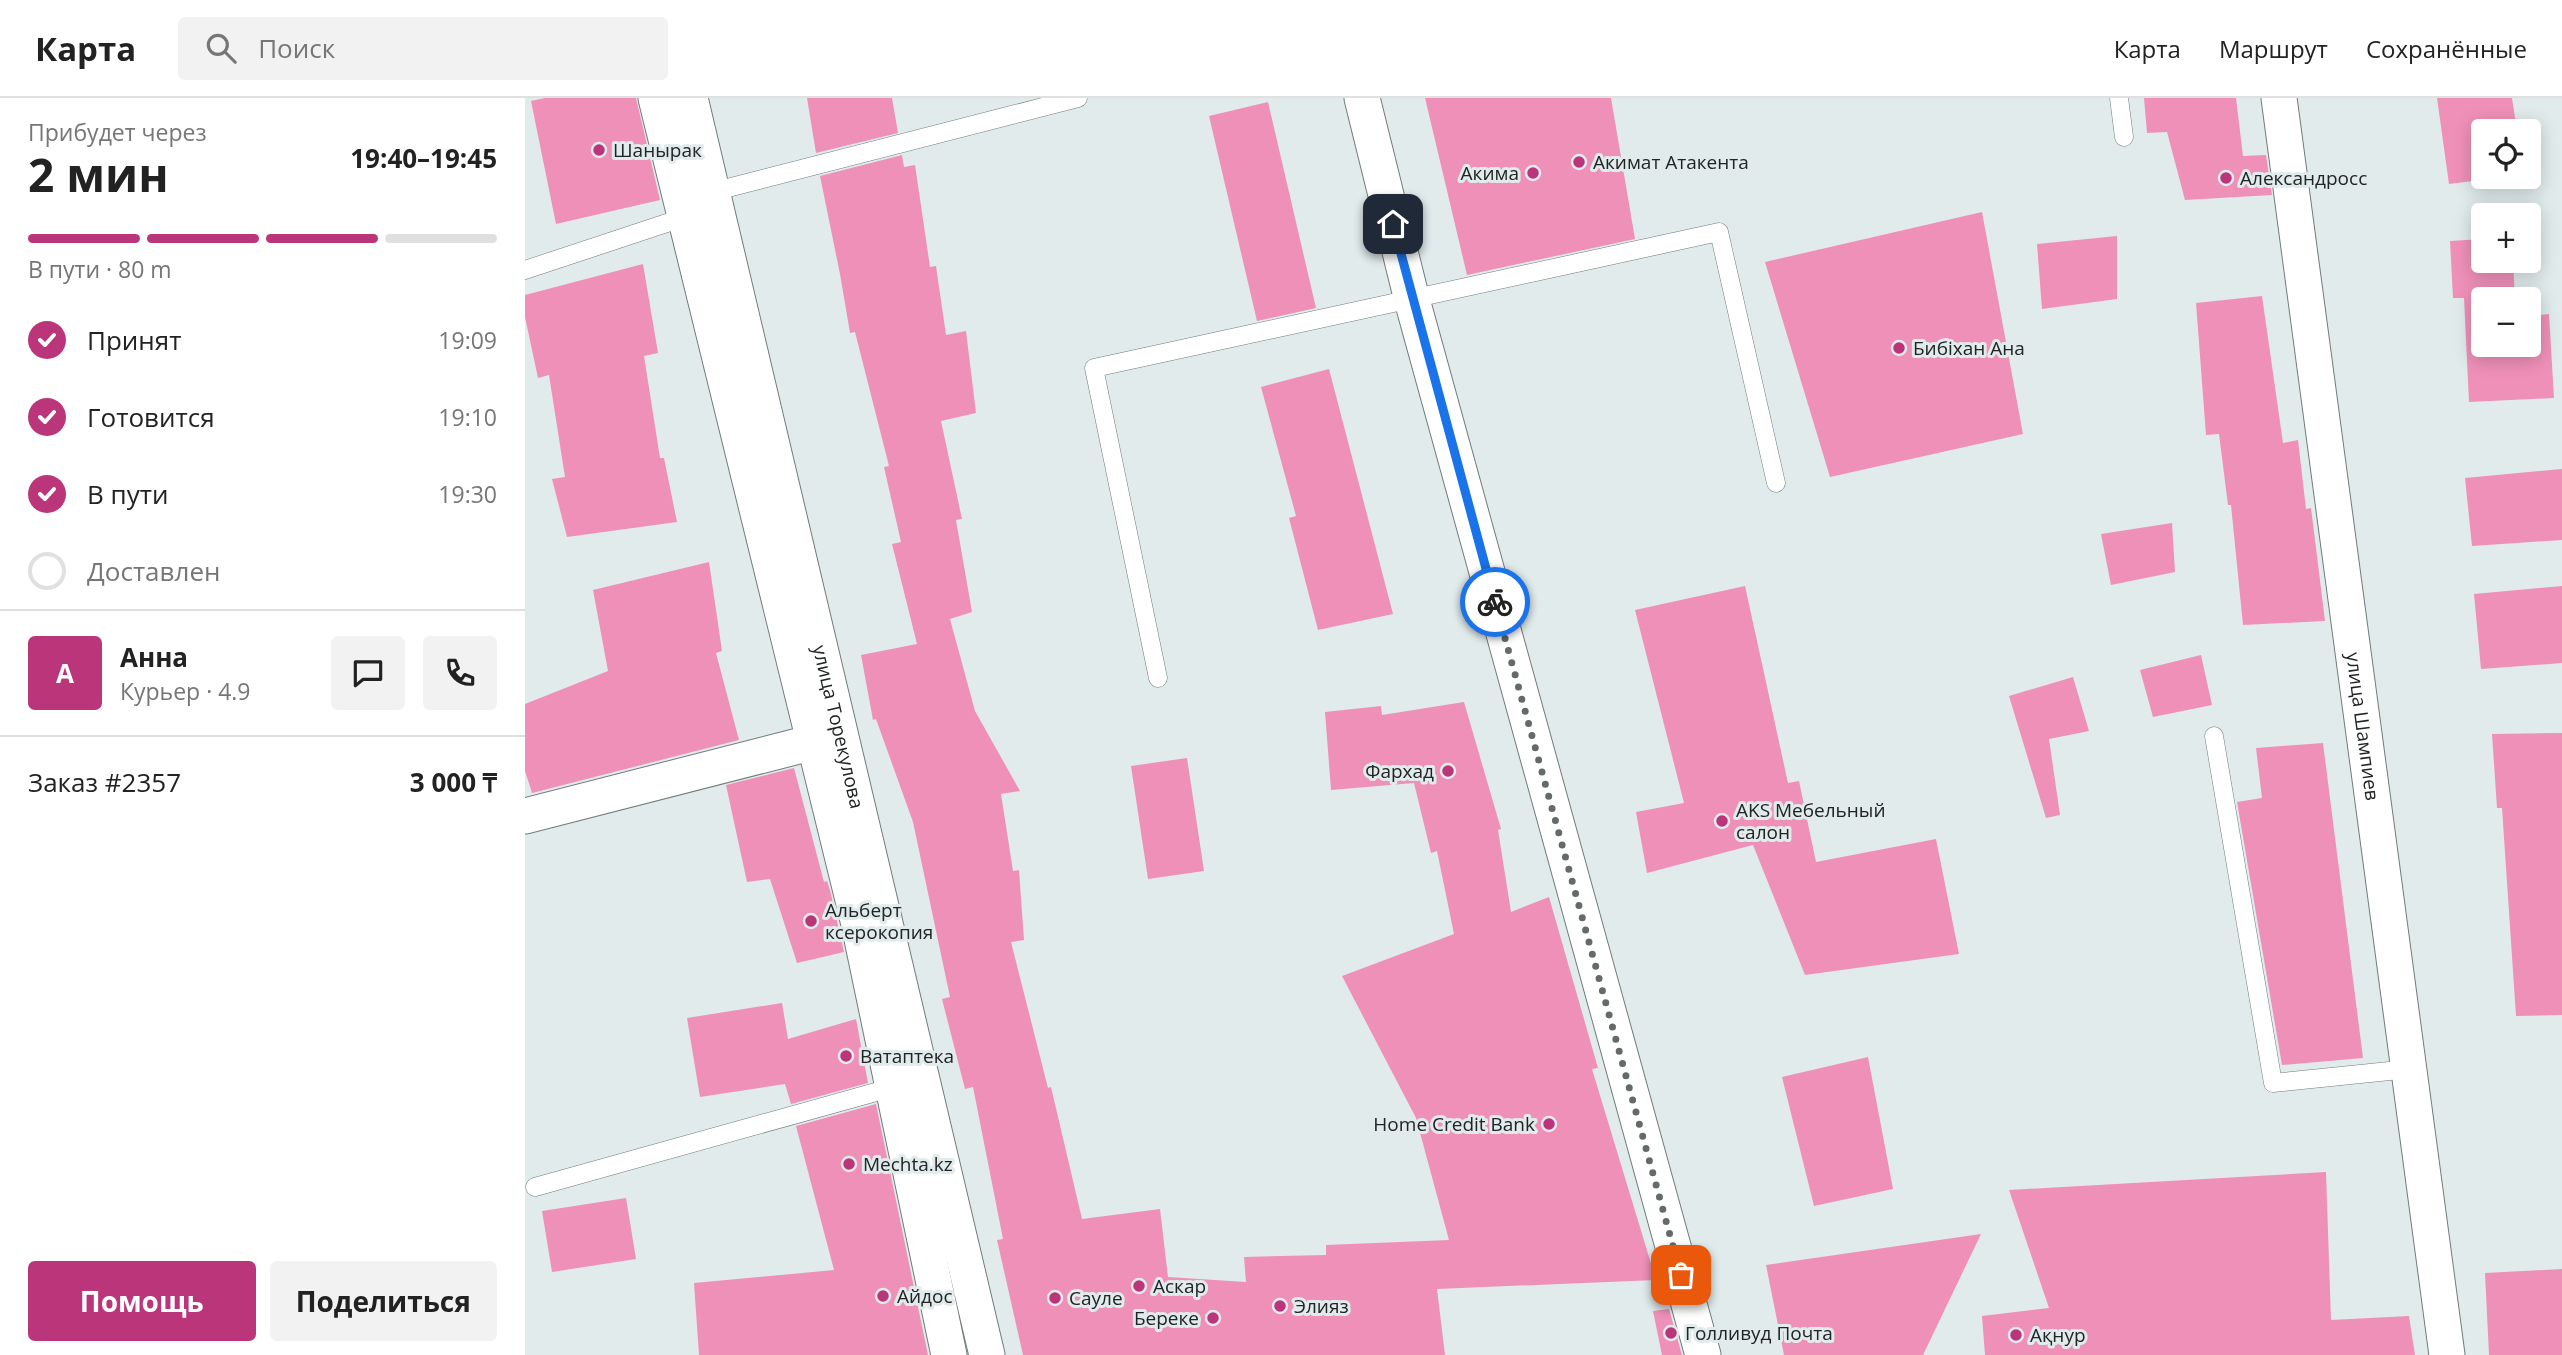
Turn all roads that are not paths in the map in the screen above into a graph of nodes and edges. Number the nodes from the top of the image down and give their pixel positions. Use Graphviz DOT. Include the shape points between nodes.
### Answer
graph roads {
  1 [pos="656,98"];
  2 [pos="690,98"];
  3 [pos="1079,98"];
  4 [pos="1362,98"];
  5 [pos="2119,98"];
  6 [pos="2279,98"];
  7 [pos="1030,104"];
  8 [pos="2124,137"];
  9 [pos="712,192"];
  10 [pos="685,217"];
  11 [pos="525,270"];
  12 [pos="1412,300"];
  13 [pos="1776,483"];
  14 [pos="1158,678"];
  15 [pos="2214,736"];
  16 [pos="814,742"];
  17 [pos="525,816"];
  18 [pos="2409,1069"];
  19 [pos="894,1087"];
  20 [pos="535,1187"];
  21 [pos="949,1355"];
  22 [pos="988,1355"];
  23 [pos="1703,1355"];
  24 [pos="2447,1355"];
  1 -- 10 [label="street, улица Торекулова"];
  2 -- 9 [label="street, улица Торекулова"];
  3 -- 7 [label="lane"];
  4 -- 12 [label="street"];
  5 -- 8 [label="lane"];
  6 -- 18 [label="street, улица Шампиев"];
  7 -- 9 [label="lane"];
  9 -- 22 [label="street, улица Торекулова"];
  10 -- 11 [label="lane"];
  10 -- 16 [label="street, улица Торекулова"];
  12 -- 13 [label="lane" via="1719,232"];
  12 -- 14 [label="lane" via="1094,368"];
  12 -- 23 [label="street"];
  15 -- 18 [label="lane" via="2273,1083"];
  16 -- 17 [label="street"];
  16 -- 19 [label="street, улица Торекулова"];
  18 -- 24 [label="street, улица Шампиев"];
  19 -- 20 [label="lane"];
  19 -- 21 [label="street, улица Торекулова"];
}
